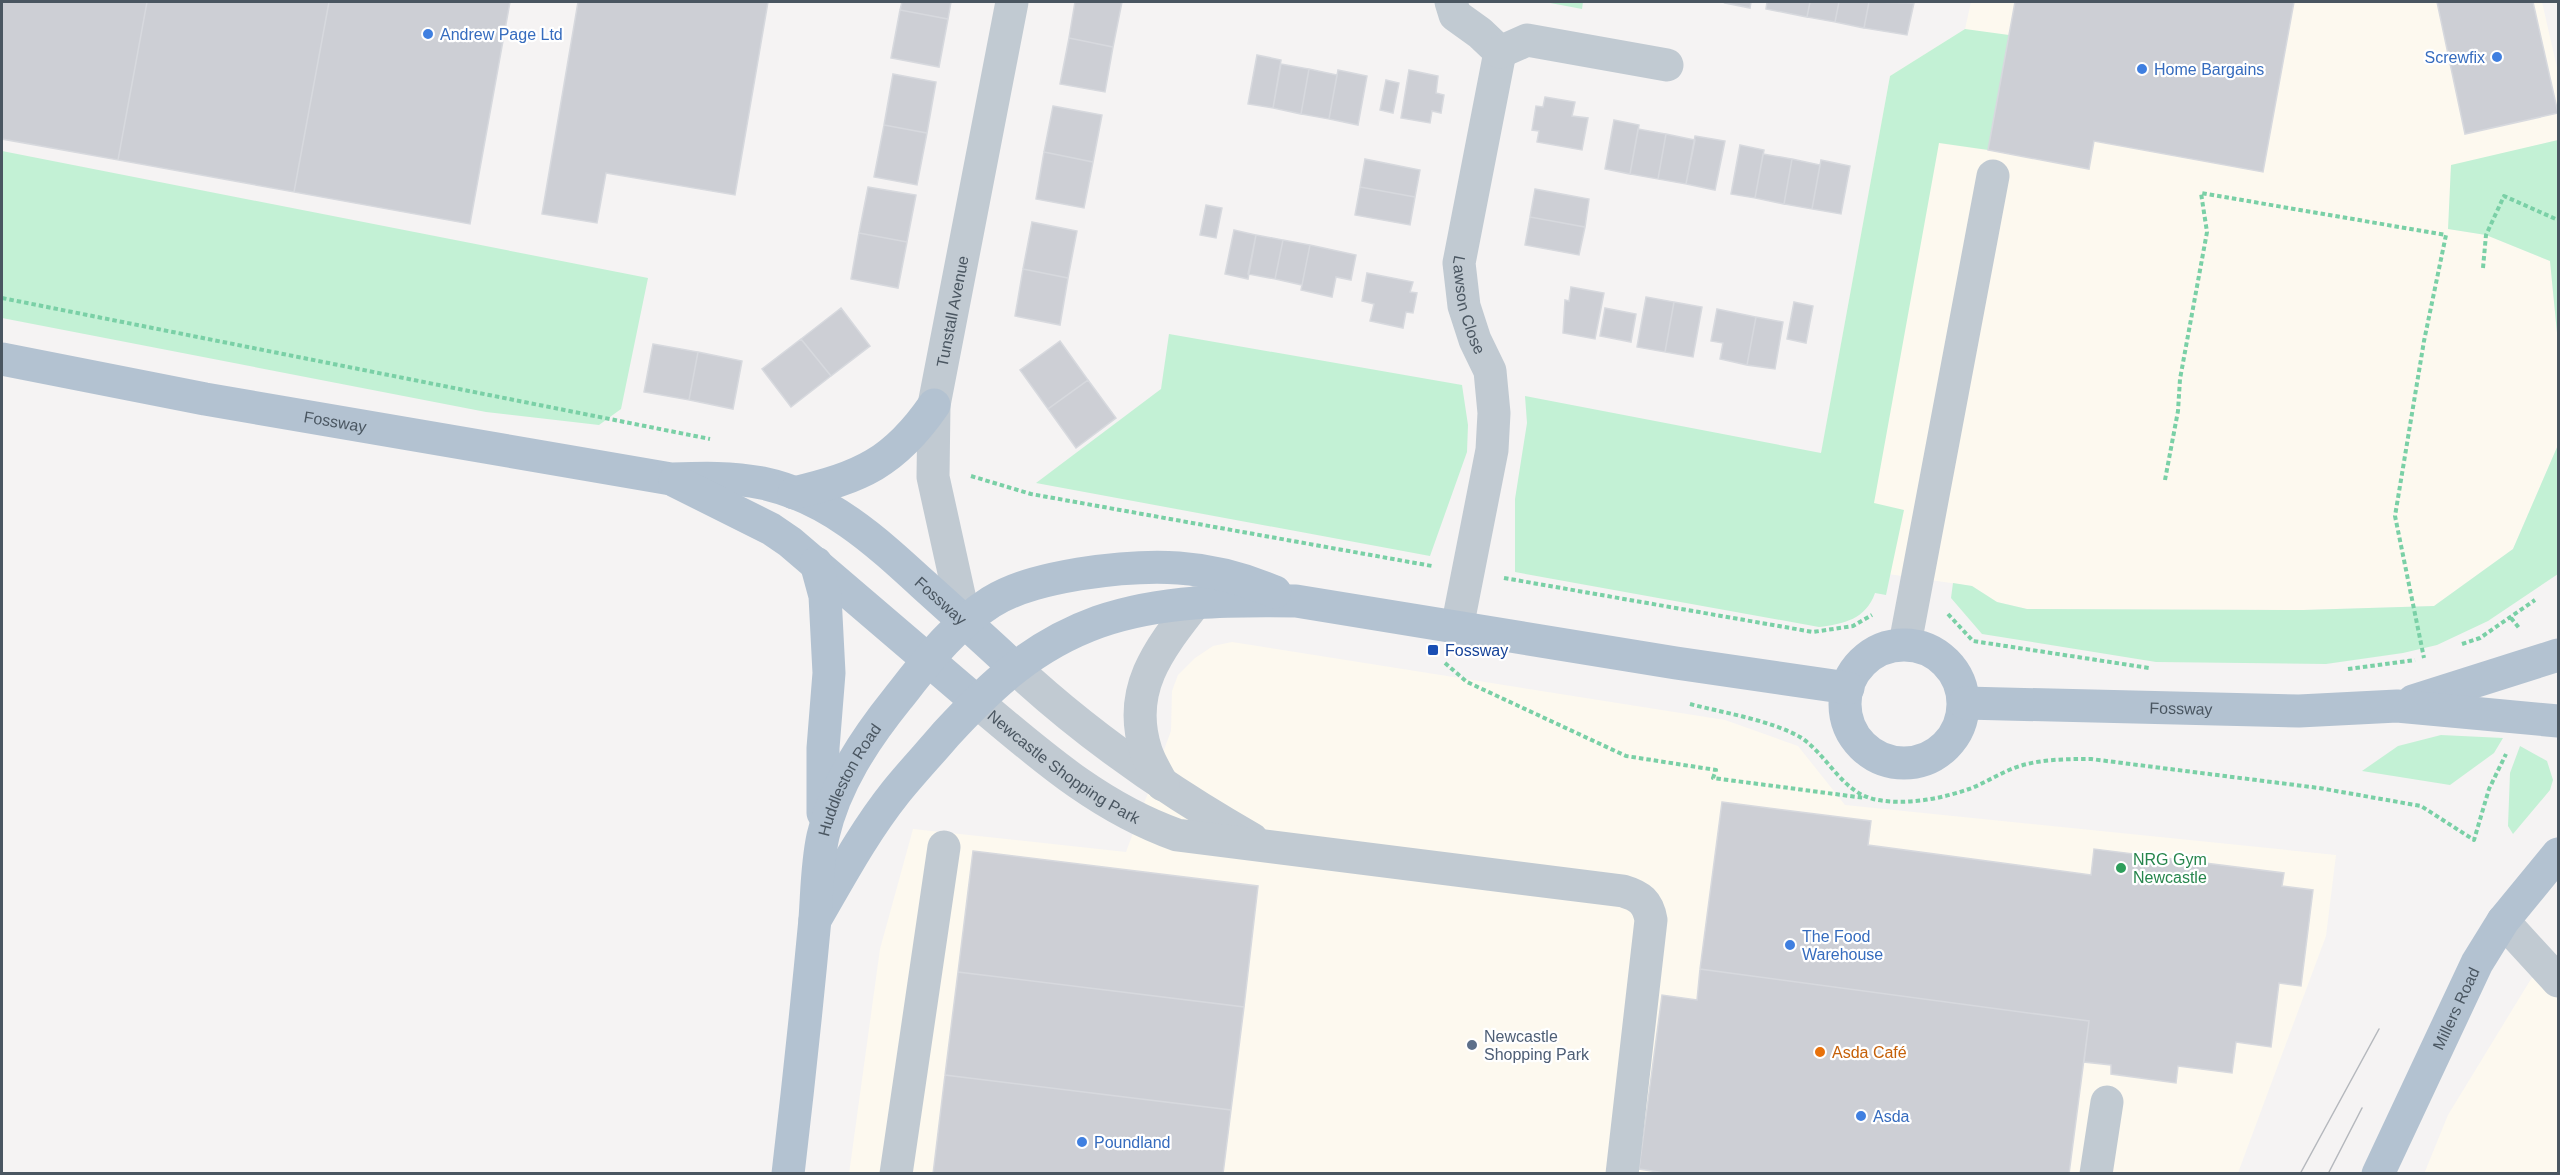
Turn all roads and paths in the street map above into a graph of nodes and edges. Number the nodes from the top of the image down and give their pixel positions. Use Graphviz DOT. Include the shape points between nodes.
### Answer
graph roads {
  1 [pos="1012,2"];
  2 [pos="1450,2"];
  3 [pos="1500,52"];
  4 [pos="1667,65"];
  5 [pos="1994,176"];
  6 [pos="2559,220"];
  7 [pos="2483,268"];
  8 [pos="2,298"];
  9 [pos="2,359"];
  10 [pos="934,405"];
  11 [pos="716,441"];
  12 [pos="962,474"];
  13 [pos="671,478"];
  14 [pos="2165,480"];
  15 [pos="794,493"];
  16 [pos="816,562"];
  17 [pos="1469,572"];
  18 [pos="1913,599"];
  19 [pos="2535,600"];
  20 [pos="1296,601"];
  21 [pos="1195,603"];
  22 [pos="965,622"];
  23 [pos="1457,628"];
  24 [pos="1905,644"];
  25 [pos="2452,648"];
  26 [pos="2433,655"];
  27 [pos="2559,655"];
  28 [pos="2424,658"];
  29 [pos="929,659"];
  30 [pos="1455,664"];
  31 [pos="1014,667"];
  32 [pos="2155,669"];
  33 [pos="2341,670"];
  34 [pos="1848,688"];
  35 [pos="976,701"];
  36 [pos="1682,702"];
  37 [pos="1965,703"];
  38 [pos="2397,706"];
  39 [pos="2559,721"];
  40 [pos="1163,786"];
  41 [pos="1871,798"];
  42 [pos="823,836"];
  43 [pos="2474,840"];
  44 [pos="1261,845"];
  45 [pos="944,847"];
  46 [pos="2558,857"];
  47 [pos="815,920"];
  48 [pos="2503,921"];
  49 [pos="2559,981"];
  50 [pos="2107,1102"];
  51 [pos="788,1173"];
  52 [pos="896,1173"];
  53 [pos="1622,1173"];
  54 [pos="2096,1173"];
  55 [pos="2378,1173"];
  1 -- 10 [label="street, Tunstall Avenue"];
  2 -- 3 [label="street" via="1455,15"];
  3 -- 4 [label="street" via="1527,40"];
  3 -- 17 [label="street, Lawson Close" via="1459,263 1464,306 1490,372 1494,413 1492,450"];
  5 -- 18 [label="street"];
  6 -- 7 [label="path" via="2504,196 2486,235"];
  8 -- 11 [label="path"];
  9 -- 13 [label="main road, Fossway" via="205,399"];
  10 -- 15 [label="main road" via="908,439 861,474"];
  10 -- 22 [label="street, Tunstall Avenue" via="933,477"];
  12 -- 17 [label="path" via="1031,494"];
  13 -- 15 [label="main road, Fossway" via="762,483"];
  13 -- 16 [label="main road, Fossway" via="771,529"];
  14 -- 28 [label="path" via="2207,232 2201,193 2446,235 2395,516"];
  15 -- 22 [label="main road, Fossway" via="830,509 874,539"];
  16 -- 29 [label="main road, Fossway"];
  16 -- 42 [label="main road" via="825,596 829,673 823,748"];
  17 -- 18 [label="path" via="1813,632 1867,619 1883,600"];
  17 -- 23 [label="street, Lawson Close"];
  18 -- 24 [label="street"];
  18 -- 32 [label="path" via="1939,605 1973,640"];
  19 -- 25 [label="path" via="2480,638"];
  20 -- 21 [label="main road, Fossway"];
  20 -- 22 [label="main road, Fossway" via="1215,573 1143,566 1058,578 1009,592"];
  20 -- 23 [label="main road, Fossway"];
  21 -- 31 [label="main road, Fossway" via="1099,621"];
  21 -- 40 [label="street" via="1153,660 1141,703 1146,753"];
  22 -- 29 [label="main road, Huddleston Road"];
  22 -- 31 [label="main road"];
  23 -- 34 [label="main road, Fossway"];
  24 -- 34 [label="main road" via="1872,651 1857,666"];
  24 -- 37 [label="main road" via="1946,662 1963,689"];
  26 -- 28 [label="path"];
  27 -- 38 [label="main road, Fossway"];
  28 -- 33 [label="path"];
  29 -- 35 [label="main road, Fossway"];
  29 -- 42 [label="main road, Huddleston Road" via="858,753 843,779"];
  30 -- 41 [label="path" via="1444,662 1467,682 1626,756 1716,770 1713,778"];
  31 -- 35 [label="main road, Huddleston Road"];
  31 -- 40 [label="street, Newcastle Shopping Park" via="1068,716"];
  34 -- 37 [label="main road" via="1848,726 1866,750 1891,762 1923,760 1937,753 1959,727"];
  35 -- 44 [label="street, Newcastle Shopping Park" via="1057,769 1129,815 1177,835"];
  35 -- 47 [label="main road, Huddleston Road" via="894,794"];
  36 -- 41 [label="path" via="1800,737 1846,783"];
  37 -- 38 [label="main road, Fossway" via="2299,711"];
  38 -- 39 [label="main road, Fossway"];
  40 -- 44 [label="street, Newcastle Shopping Park"];
  41 -- 43 [label="path" via="1898,802 1938,797 1972,788 2014,768 2064,759 2091,759 2319,788 2421,806"];
  42 -- 47 [label="main road, Huddleston Road"];
  44 -- 53 [label="street, Newcastle Shopping Park" via="1623,891 1645,902 1651,920"];
  45 -- 52 [label="street"];
  46 -- 48 [label="main road, Millers Road"];
  47 -- 51 [label="main road, Huddleston Road"];
  48 -- 49 [label="street"];
  48 -- 55 [label="main road, Millers Road" via="2456,1005"];
  50 -- 54 [label="street"];
}
